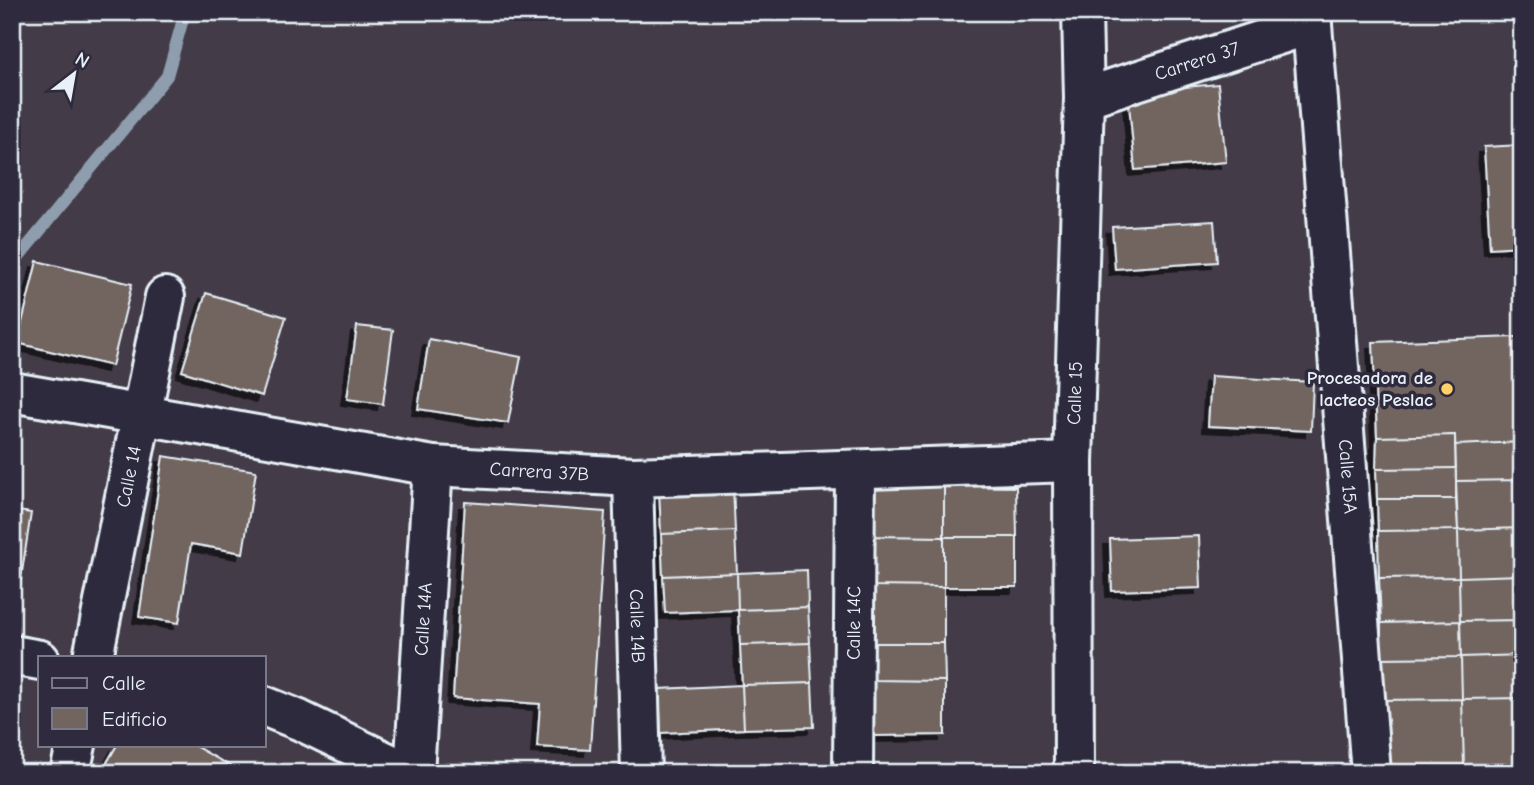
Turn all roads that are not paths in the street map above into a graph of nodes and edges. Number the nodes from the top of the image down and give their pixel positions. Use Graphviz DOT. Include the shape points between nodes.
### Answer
graph roads {
  1 [pos="1082,12"];
  2 [pos="1312,18"];
  3 [pos="1084,98"];
  4 [pos="165,297"];
  5 [pos="12,392"];
  6 [pos="140,415"];
  7 [pos="1073,462"];
  8 [pos="433,466"];
  9 [pos="855,471"];
  10 [pos="634,477"];
  11 [pos="12,655"];
  12 [pos="93,656"];
  13 [pos="38,660"];
  14 [pos="266,707"];
  15 [pos="76,746"];
  16 [pos="70,773"];
  17 [pos="412,773"];
  18 [pos="641,773"];
  19 [pos="853,773"];
  20 [pos="1074,773"];
  21 [pos="1371,773"];
  1 -- 3 [label="street, Calle 15"];
  2 -- 3 [label="street, Carrera 37"];
  2 -- 21 [label="street, Calle 15A"];
  3 -- 7 [label="street, Calle 15"];
  4 -- 6 [label="street, Calle 14"];
  5 -- 6 [label="street, Carrera 37B"];
  6 -- 8 [label="street, Carrera 37B"];
  6 -- 12 [label="street, Calle 14"];
  7 -- 9 [label="street, Carrera 37B"];
  7 -- 20 [label="street, Calle 15"];
  8 -- 10 [label="street, Carrera 37B"];
  8 -- 17 [label="street, Calle 14A"];
  9 -- 10 [label="street, Carrera 37B"];
  9 -- 19 [label="street, Calle 14C"];
  10 -- 18 [label="street, Calle 14B"];
  11 -- 13 [label="street"];
  14 -- 17 [label="street"];
  15 -- 16 [label="street"];
}
